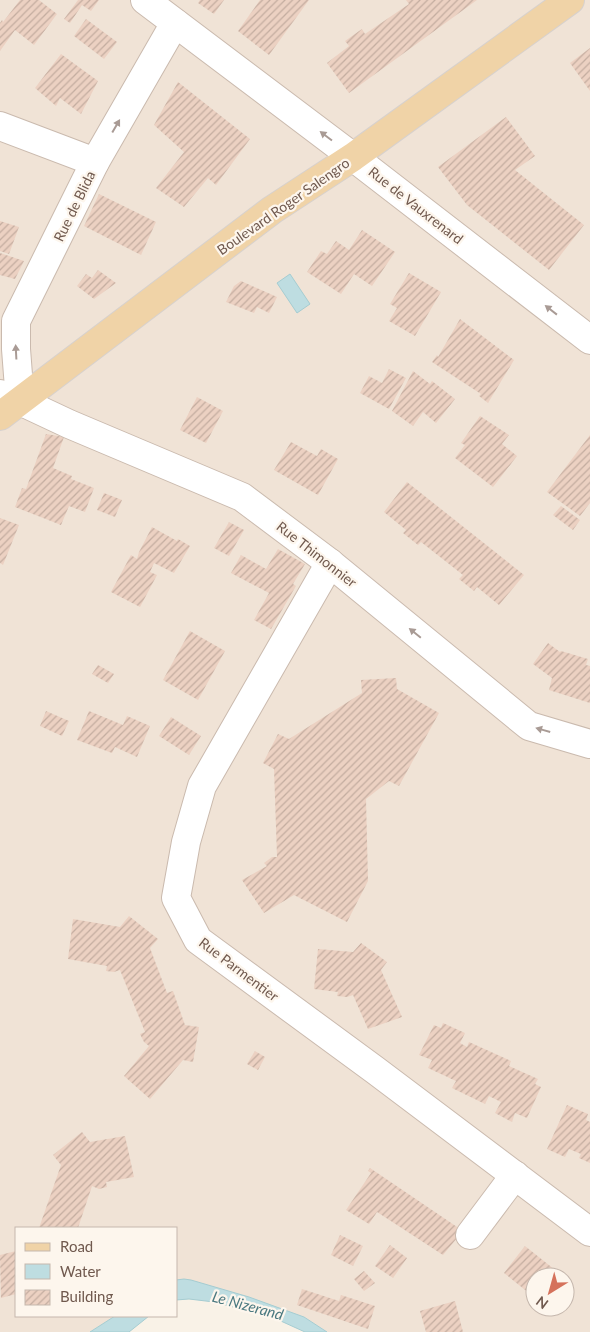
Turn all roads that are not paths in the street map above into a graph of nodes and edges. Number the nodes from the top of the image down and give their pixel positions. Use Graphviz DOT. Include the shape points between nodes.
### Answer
graph roads {
  1 [pos="144,0"];
  2 [pos="570,0"];
  3 [pos="175,23"];
  4 [pos="0,126"];
  5 [pos="353,157"];
  6 [pos="95,162"];
  7 [pos="590,340"];
  8 [pos="7,404"];
  9 [pos="330,563"];
  10 [pos="590,744"];
  11 [pos="515,1175"];
  12 [pos="590,1232"];
  13 [pos="470,1235"];
  1 -- 3 [label="street, Rue de Vauxrenard"];
  2 -- 5 [label="main road, Boulevard Roger Salengro"];
  5 -- 3 [label="street, Rue de Vauxrenard, one-way"];
  6 -- 3 [label="street, Rue de Blida, one-way"];
  4 -- 6 [label="street"];
  7 -- 5 [label="street, Rue de Vauxrenard, one-way"];
  5 -- 8 [label="main road, Boulevard Roger Salengro" via="272,210"];
  8 -- 6 [label="street, Rue de Blida, one-way" via="16,349 16,322"];
  8 -- 9 [label="street, Rue Thimonnier" via="70,424 242,497"];
  10 -- 9 [label="street, Rue Thimonnier, one-way" via="529,726"];
  9 -- 11 [label="street, Rue Parmentier" via="202,786 186,842 176,898 198,940"];
  11 -- 12 [label="street, Rue Parmentier"];
  11 -- 13 [label="street"];
}
